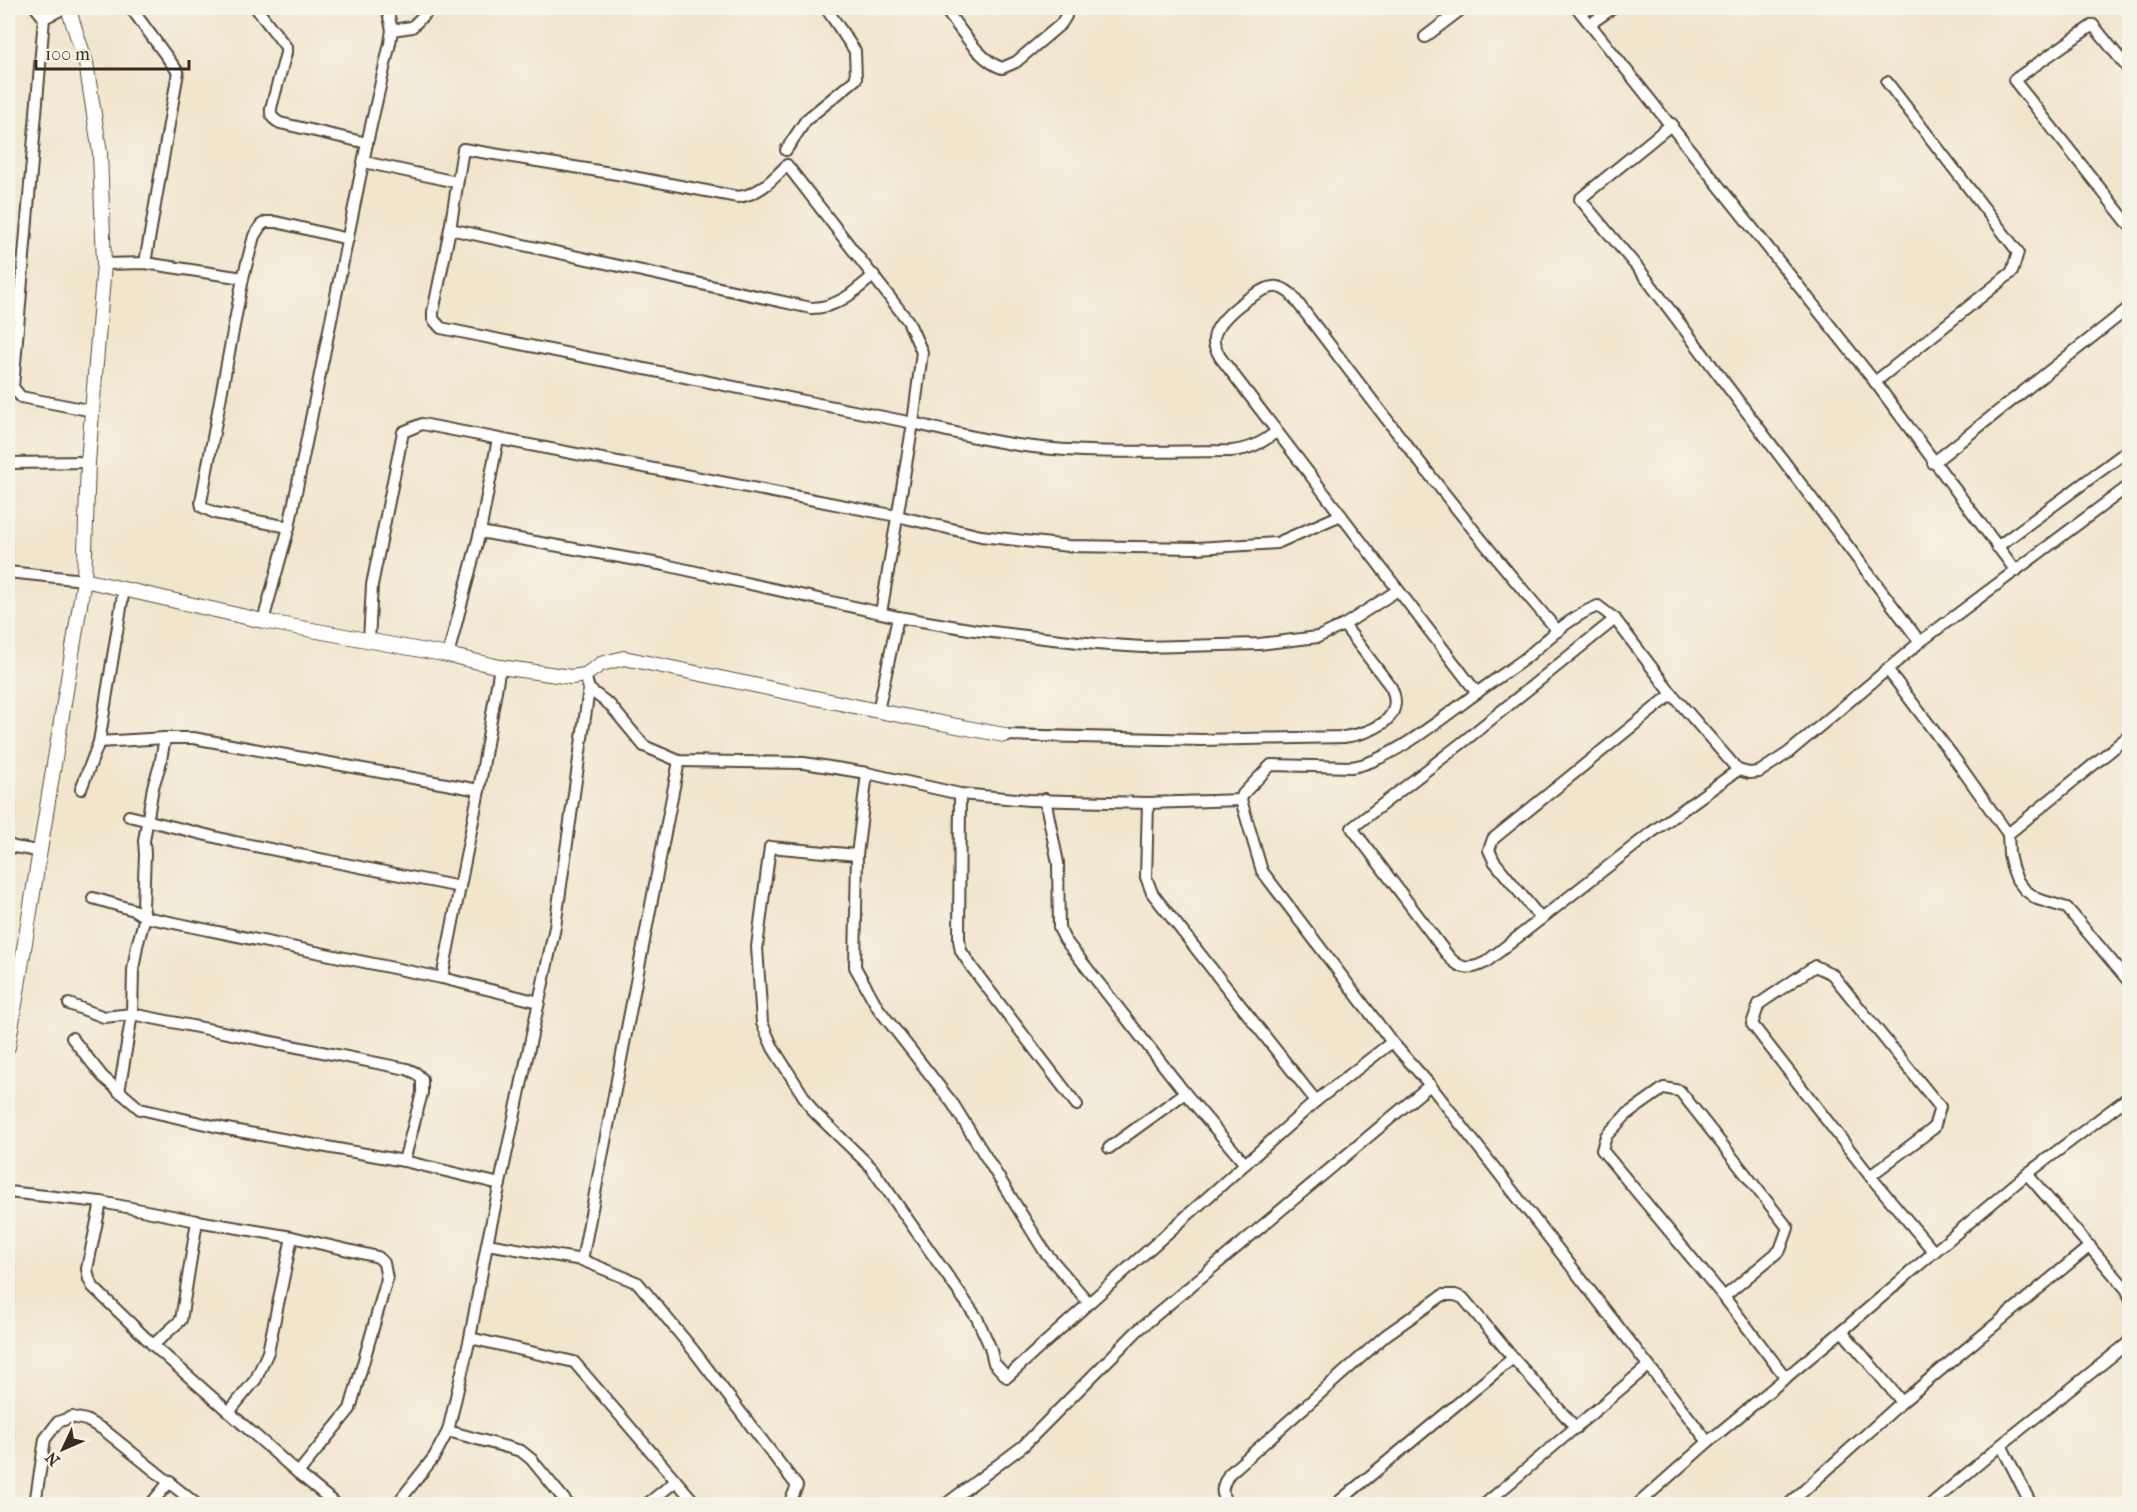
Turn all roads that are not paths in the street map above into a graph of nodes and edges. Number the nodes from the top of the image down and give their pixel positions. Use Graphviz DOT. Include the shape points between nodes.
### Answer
graph roads {
  1 [pos="36,8"];
  2 [pos="67,8"];
  3 [pos="131,8"];
  4 [pos="256,8"];
  5 [pos="387,8"];
  6 [pos="431,8"];
  7 [pos="826,8"];
  8 [pos="944,8"];
  9 [pos="1065,8"];
  10 [pos="1463,8"];
  11 [pos="1577,8"];
  12 [pos="1613,8"];
  13 [pos="44,18"];
  14 [pos="1590,24"];
  15 [pos="392,30"];
  16 [pos="1425,38"];
  17 [pos="2130,71"];
  18 [pos="1887,82"];
  19 [pos="1672,124"];
  20 [pos="367,143"];
  21 [pos="786,150"];
  22 [pos="364,162"];
  23 [pos="456,182"];
  24 [pos="2130,226"];
  25 [pos="450,229"];
  26 [pos="348,239"];
  27 [pos="145,263"];
  28 [pos="104,264"];
  29 [pos="874,275"];
  30 [pos="243,278"];
  31 [pos="2130,307"];
  32 [pos="1875,382"];
  33 [pos="93,411"];
  34 [pos="913,423"];
  35 [pos="1276,432"];
  36 [pos="498,439"];
  37 [pos="2130,449"];
  38 [pos="88,462"];
  39 [pos="8,463"];
  40 [pos="1933,463"];
  41 [pos="2130,485"];
  42 [pos="1341,515"];
  43 [pos="897,516"];
  44 [pos="289,527"];
  45 [pos="480,532"];
  46 [pos="1997,547"];
  47 [pos="2016,571"];
  48 [pos="8,572"];
  49 [pos="84,580"];
  50 [pos="124,589"];
  51 [pos="1398,590"];
  52 [pos="881,613"];
  53 [pos="898,616"];
  54 [pos="1615,619"];
  55 [pos="262,621"];
  56 [pos="1344,625"];
  57 [pos="1558,631"];
  58 [pos="369,641"];
  59 [pos="1920,642"];
  60 [pos="448,655"];
  61 [pos="500,667"];
  62 [pos="1887,669"];
  63 [pos="585,675"];
  64 [pos="589,689"];
  65 [pos="1477,693"];
  66 [pos="1672,694"];
  67 [pos="878,711"];
  68 [pos="1004,735"];
  69 [pos="2130,735"];
  70 [pos="165,738"];
  71 [pos="99,742"];
  72 [pos="679,761"];
  73 [pos="1738,770"];
  74 [pos="867,773"];
  75 [pos="81,789"];
  76 [pos="479,790"];
  77 [pos="960,794"];
  78 [pos="1045,799"];
  79 [pos="1241,801"];
  80 [pos="1148,803"];
  81 [pos="129,816"];
  82 [pos="147,821"];
  83 [pos="2008,834"];
  84 [pos="8,844"];
  85 [pos="38,851"];
  86 [pos="856,855"];
  87 [pos="460,887"];
  88 [pos="93,897"];
  89 [pos="145,917"];
  90 [pos="1541,918"];
  91 [pos="442,978"];
  92 [pos="2130,982"];
  93 [pos="539,1002"];
  94 [pos="69,1004"];
  95 [pos="132,1014"];
  96 [pos="72,1038"];
  97 [pos="1392,1042"];
  98 [pos="8,1047"];
  99 [pos="1430,1085"];
  100 [pos="119,1092"];
  101 [pos="1185,1093"];
  102 [pos="2130,1096"];
  103 [pos="1316,1101"];
  104 [pos="1077,1105"];
  105 [pos="1109,1148"];
  106 [pos="404,1161"];
  107 [pos="1245,1164"];
  108 [pos="2027,1174"];
  109 [pos="1870,1176"];
  110 [pos="500,1184"];
  111 [pos="8,1192"];
  112 [pos="101,1202"];
  113 [pos="197,1221"];
  114 [pos="292,1237"];
  115 [pos="487,1244"];
  116 [pos="2090,1246"];
  117 [pos="1934,1252"];
  118 [pos="582,1260"];
  119 [pos="1724,1298"];
  120 [pos="2130,1298"];
  121 [pos="1089,1303"];
  122 [pos="1842,1331"];
  123 [pos="470,1338"];
  124 [pos="2130,1338"];
  125 [pos="153,1345"];
  126 [pos="1513,1358"];
  127 [pos="1648,1366"];
  128 [pos="1786,1378"];
  129 [pos="1902,1402"];
  130 [pos="229,1412"];
  131 [pos="1576,1428"];
  132 [pos="448,1431"];
  133 [pos="1708,1442"];
  134 [pos="2001,1445"];
  135 [pos="298,1473"];
  136 [pos="170,1481"];
  137 [pos="676,1481"];
  138 [pos="1641,1503"];
  139 [pos="35,1504"];
  140 [pos="151,1504"];
  141 [pos="196,1504"];
  142 [pos="336,1504"];
  143 [pos="397,1504"];
  144 [pos="568,1504"];
  145 [pos="647,1504"];
  146 [pos="696,1504"];
  147 [pos="787,1504"];
  148 [pos="946,1504"];
  149 [pos="1227,1504"];
  150 [pos="1336,1504"];
  151 [pos="1485,1504"];
  152 [pos="1789,1504"];
  153 [pos="1931,1504"];
  154 [pos="2031,1504"];
  1 -- 13 [label="street"];
  2 -- 13 [label="street"];
  2 -- 28 [label="street" via="86,63 100,153"];
  3 -- 27 [label="street" via="178,72"];
  4 -- 20 [label="street" via="287,50 270,108 274,120"];
  5 -- 15 [label="street"];
  6 -- 15 [label="street" via="411,27"];
  7 -- 21 [label="street" via="855,51 856,79 807,120"];
  8 -- 9 [label="street" via="985,59 1002,69 1061,24"];
  10 -- 16 [label="street"];
  11 -- 14 [label="street"];
  12 -- 14 [label="street"];
  13 -- 33 [label="street" via="13,387 21,397"];
  14 -- 19 [label="street"];
  15 -- 20 [label="street"];
  17 -- 24 [label="street" via="2093,25 2014,80"];
  18 -- 32 [label="street" via="2018,252 2012,272"];
  19 -- 32 [label="street"];
  19 -- 59 [label="street" via="1580,199 1642,273"];
  20 -- 22 [label="street"];
  22 -- 23 [label="street"];
  22 -- 26 [label="street"];
  23 -- 25 [label="street"];
  23 -- 29 [label="street" via="463,149 738,197 760,190 787,165"];
  25 -- 29 [label="street" via="811,308 832,306 846,299"];
  25 -- 34 [label="street" via="433,312 433,319 441,328"];
  26 -- 30 [label="street" via="266,222 254,236"];
  26 -- 44 [label="street"];
  27 -- 28 [label="street"];
  27 -- 30 [label="street"];
  28 -- 33 [label="street"];
  29 -- 34 [label="street" via="908,321 922,352"];
  30 -- 44 [label="street" via="201,502 202,507 215,513"];
  31 -- 40 [label="street"];
  32 -- 40 [label="street"];
  33 -- 38 [label="street"];
  34 -- 35 [label="street" via="1026,446 1099,451 1245,450"];
  34 -- 43 [label="street"];
  35 -- 42 [label="street"];
  35 -- 57 [label="street" via="1220,357 1213,338 1217,327 1237,307 1275,286 1291,294"];
  36 -- 43 [label="street"];
  36 -- 45 [label="street"];
  36 -- 58 [label="street" via="422,424 403,432 372,585"];
  37 -- 46 [label="street"];
  38 -- 39 [label="street"];
  38 -- 49 [label="street"];
  40 -- 46 [label="street"];
  41 -- 47 [label="street"];
  42 -- 43 [label="street" via="1277,543 1197,548 1069,546 981,536"];
  42 -- 51 [label="street"];
  43 -- 52 [label="street"];
  44 -- 55 [label="street"];
  45 -- 52 [label="street" via="665,565"];
  45 -- 60 [label="street"];
  46 -- 47 [label="street"];
  47 -- 59 [label="street"];
  48 -- 49 [label="street"];
  49 -- 50 [label="street"];
  49 -- 85 [label="street"];
  50 -- 55 [label="street"];
  50 -- 71 [label="street"];
  51 -- 56 [label="street"];
  51 -- 65 [label="street"];
  52 -- 53 [label="street"];
  53 -- 56 [label="street" via="975,630 1143,647 1308,639"];
  53 -- 67 [label="street"];
  54 -- 57 [label="street" via="1599,606 1583,612"];
  54 -- 66 [label="street"];
  54 -- 90 [label="street" via="1352,828 1449,957 1464,968 1474,969 1486,962"];
  55 -- 58 [label="street"];
  56 -- 68 [label="street" via="1395,696 1395,706 1388,718 1362,735 1201,740"];
  57 -- 65 [label="street"];
  58 -- 60 [label="street"];
  59 -- 62 [label="street"];
  60 -- 61 [label="street"];
  61 -- 63 [label="street" via="571,677"];
  61 -- 76 [label="street"];
  62 -- 73 [label="street" via="1772,764 1754,773"];
  62 -- 83 [label="street"];
  63 -- 64 [label="street"];
  63 -- 67 [label="street" via="601,664 624,658"];
  64 -- 72 [label="street" via="610,705 644,746"];
  64 -- 93 [label="street" via="555,927"];
  65 -- 79 [label="street" via="1372,762 1352,767 1271,765"];
  66 -- 73 [label="street"];
  66 -- 90 [label="street" via="1493,838 1490,855"];
  67 -- 68 [label="street"];
  69 -- 83 [label="street"];
  70 -- 71 [label="street"];
  70 -- 76 [label="street" via="193,738"];
  70 -- 82 [label="street"];
  71 -- 75 [label="street"];
  72 -- 74 [label="street" via="804,763"];
  72 -- 118 [label="street"];
  73 -- 90 [label="street"];
  74 -- 77 [label="street"];
  74 -- 86 [label="street"];
  76 -- 87 [label="street"];
  77 -- 78 [label="street"];
  77 -- 104 [label="street" via="961,951"];
  78 -- 80 [label="street"];
  78 -- 101 [label="street" via="1058,863 1059,928"];
  79 -- 80 [label="street"];
  79 -- 97 [label="street" via="1262,871"];
  80 -- 103 [label="street" via="1146,877 1152,892"];
  81 -- 82 [label="street"];
  82 -- 87 [label="street"];
  82 -- 89 [label="street"];
  83 -- 92 [label="street" via="2012,867 2025,890 2037,899 2067,908"];
  84 -- 85 [label="street"];
  85 -- 98 [label="street"];
  86 -- 121 [label="street" via="855,967 878,1008 953,1104 1045,1252"];
  86 -- 121 [label="street" via="770,847 757,946 762,1023 773,1048 813,1111 871,1167 977,1318 994,1363 1007,1377"];
  87 -- 91 [label="street"];
  88 -- 89 [label="street"];
  89 -- 91 [label="street"];
  89 -- 95 [label="street" via="133,970"];
  91 -- 93 [label="street"];
  93 -- 110 [label="street"];
  94 -- 95 [label="street" via="104,1017"];
  95 -- 100 [label="street"];
  95 -- 106 [label="street" via="416,1073 422,1079 422,1093"];
  96 -- 100 [label="street"];
  97 -- 99 [label="street"];
  97 -- 103 [label="street"];
  99 -- 127 [label="street"];
  99 -- 148 [label="street" via="1137,1331 1023,1446"];
  100 -- 106 [label="street" via="140,1109 167,1116"];
  101 -- 105 [label="street"];
  101 -- 107 [label="street"];
  102 -- 108 [label="street"];
  103 -- 107 [label="street"];
  106 -- 110 [label="street"];
  107 -- 121 [label="street"];
  108 -- 116 [label="street"];
  108 -- 117 [label="street"];
  109 -- 109 [label="street" via="1752,1024 1759,1004 1815,966 1832,974 1940,1107 1934,1128"];
  109 -- 117 [label="street"];
  110 -- 115 [label="street"];
  111 -- 112 [label="street"];
  112 -- 113 [label="street"];
  112 -- 125 [label="street" via="88,1279"];
  113 -- 114 [label="street"];
  113 -- 125 [label="street" via="181,1320"];
  114 -- 130 [label="street" via="268,1352 256,1379"];
  114 -- 135 [label="street" via="378,1257 384,1263 387,1279 350,1409"];
  115 -- 118 [label="street"];
  115 -- 123 [label="street"];
  116 -- 120 [label="street"];
  116 -- 129 [label="street"];
  117 -- 122 [label="street"];
  118 -- 147 [label="street" via="638,1283 797,1486"];
  119 -- 119 [label="street" via="1780,1250 1788,1228 1680,1091 1664,1088 1626,1114 1606,1136 1602,1150"];
  119 -- 128 [label="street"];
  122 -- 128 [label="street"];
  122 -- 129 [label="street"];
  123 -- 132 [label="street"];
  123 -- 137 [label="street" via="574,1362"];
  124 -- 134 [label="street"];
  125 -- 130 [label="street"];
  126 -- 131 [label="street"];
  126 -- 149 [label="street" via="1463,1298 1450,1294 1438,1298 1386,1335 1229,1474 1221,1493"];
  126 -- 150 [label="street"];
  127 -- 131 [label="street"];
  127 -- 133 [label="street"];
  128 -- 133 [label="street"];
  129 -- 152 [label="street"];
  130 -- 135 [label="street"];
  131 -- 151 [label="street"];
  132 -- 143 [label="street" via="434,1458"];
  132 -- 144 [label="street" via="521,1452"];
  133 -- 138 [label="street"];
  134 -- 153 [label="street"];
  134 -- 154 [label="street"];
  135 -- 142 [label="street"];
  136 -- 139 [label="street" via="93,1423 72,1417 58,1422 45,1439"];
  136 -- 140 [label="street"];
  136 -- 141 [label="street"];
  137 -- 145 [label="street"];
  137 -- 146 [label="street"];
}
